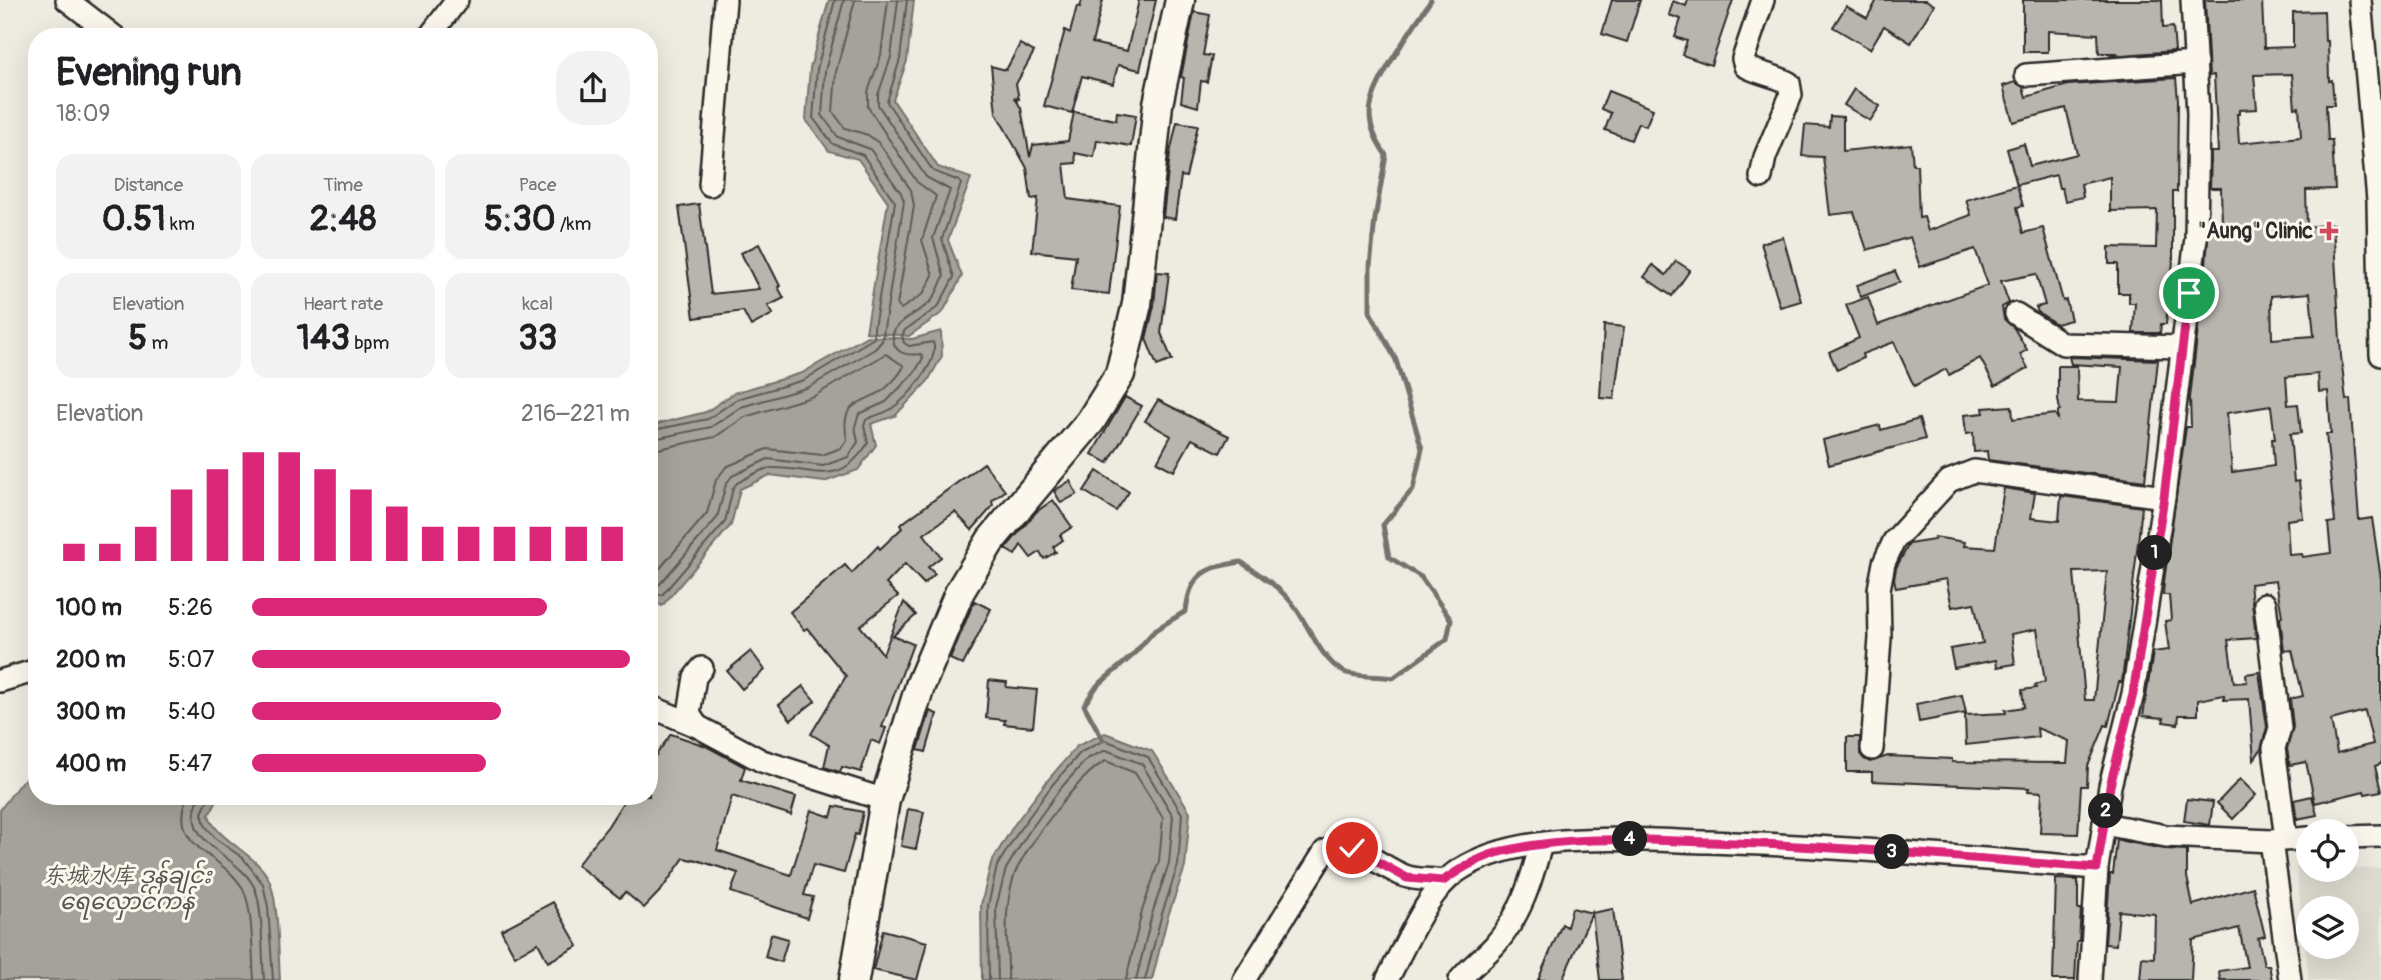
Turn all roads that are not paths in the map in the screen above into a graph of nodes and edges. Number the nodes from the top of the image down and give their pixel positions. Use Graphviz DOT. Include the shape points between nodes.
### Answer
graph roads {
  1 [pos="67,0"];
  2 [pos="457,0"];
  3 [pos="725,0"];
  4 [pos="1180,0"];
  5 [pos="1763,0"];
  6 [pos="2192,0"];
  7 [pos="2360,0"];
  8 [pos="103,28"];
  9 [pos="436,28"];
  10 [pos="2196,63"];
  11 [pos="2026,75"];
  12 [pos="1761,177"];
  13 [pos="710,185"];
  14 [pos="2380,201"];
  15 [pos="2016,314"];
  16 [pos="2380,343"];
  17 [pos="2182,347"];
  18 [pos="2164,497"];
  19 [pos="2264,604"];
  20 [pos="702,668"];
  21 [pos="28,673"];
  22 [pos="0,681"];
  23 [pos="658,710"];
  24 [pos="697,726"];
  25 [pos="1872,749"];
  26 [pos="885,800"];
  27 [pos="2104,824"];
  28 [pos="2381,836"];
  29 [pos="2359,837"];
  30 [pos="2296,839"];
  31 [pos="2278,840"];
  32 [pos="1541,844"];
  33 [pos="2097,868"];
  34 [pos="1443,881"];
  35 [pos="854,980"];
  36 [pos="1244,980"];
  37 [pos="1387,980"];
  38 [pos="1460,980"];
  39 [pos="2090,980"];
  40 [pos="2290,980"];
  1 -- 8 [label="street"];
  2 -- 9 [label="street"];
  3 -- 13 [label="street"];
  4 -- 26 [label="main road" via="1158,104 1137,304 1120,374 1090,422 991,540 960,591 920,686"];
  5 -- 12 [label="street" via="1743,58 1745,66 1779,77 1788,83 1791,95"];
  6 -- 10 [label="street"];
  7 -- 14 [label="street"];
  10 -- 11 [label="street"];
  10 -- 17 [label="street" via="2196,238"];
  14 -- 16 [label="street"];
  15 -- 17 [label="street" via="2063,344"];
  17 -- 18 [label="street"];
  18 -- 25 [label="street" via="1975,471 1949,481 1895,541 1884,563"];
  18 -- 27 [label="street" via="2133,694"];
  19 -- 31 [label="street" via="2280,729 2274,748"];
  20 -- 24 [label="street" via="695,677 689,714"];
  21 -- 22 [label="street"];
  23 -- 24 [label="street"];
  24 -- 26 [label="street" via="762,761"];
  26 -- 35 [label="main road"];
  27 -- 31 [label="street" via="2166,836"];
  27 -- 33 [label="street"];
  28 -- 29 [label="street"];
  30 -- 31 [label="street"];
  31 -- 40 [label="street"];
  32 -- 33 [label="street" via="1603,839 1785,844"];
  32 -- 34 [label="street" via="1502,852 1461,868"];
  32 -- 38 [label="street" via="1527,895 1514,918"];
  33 -- 39 [label="street"];
  34 -- 36 [label="street" via="1407,878 1352,848 1337,846 1325,851"];
  34 -- 37 [label="street"];
}
